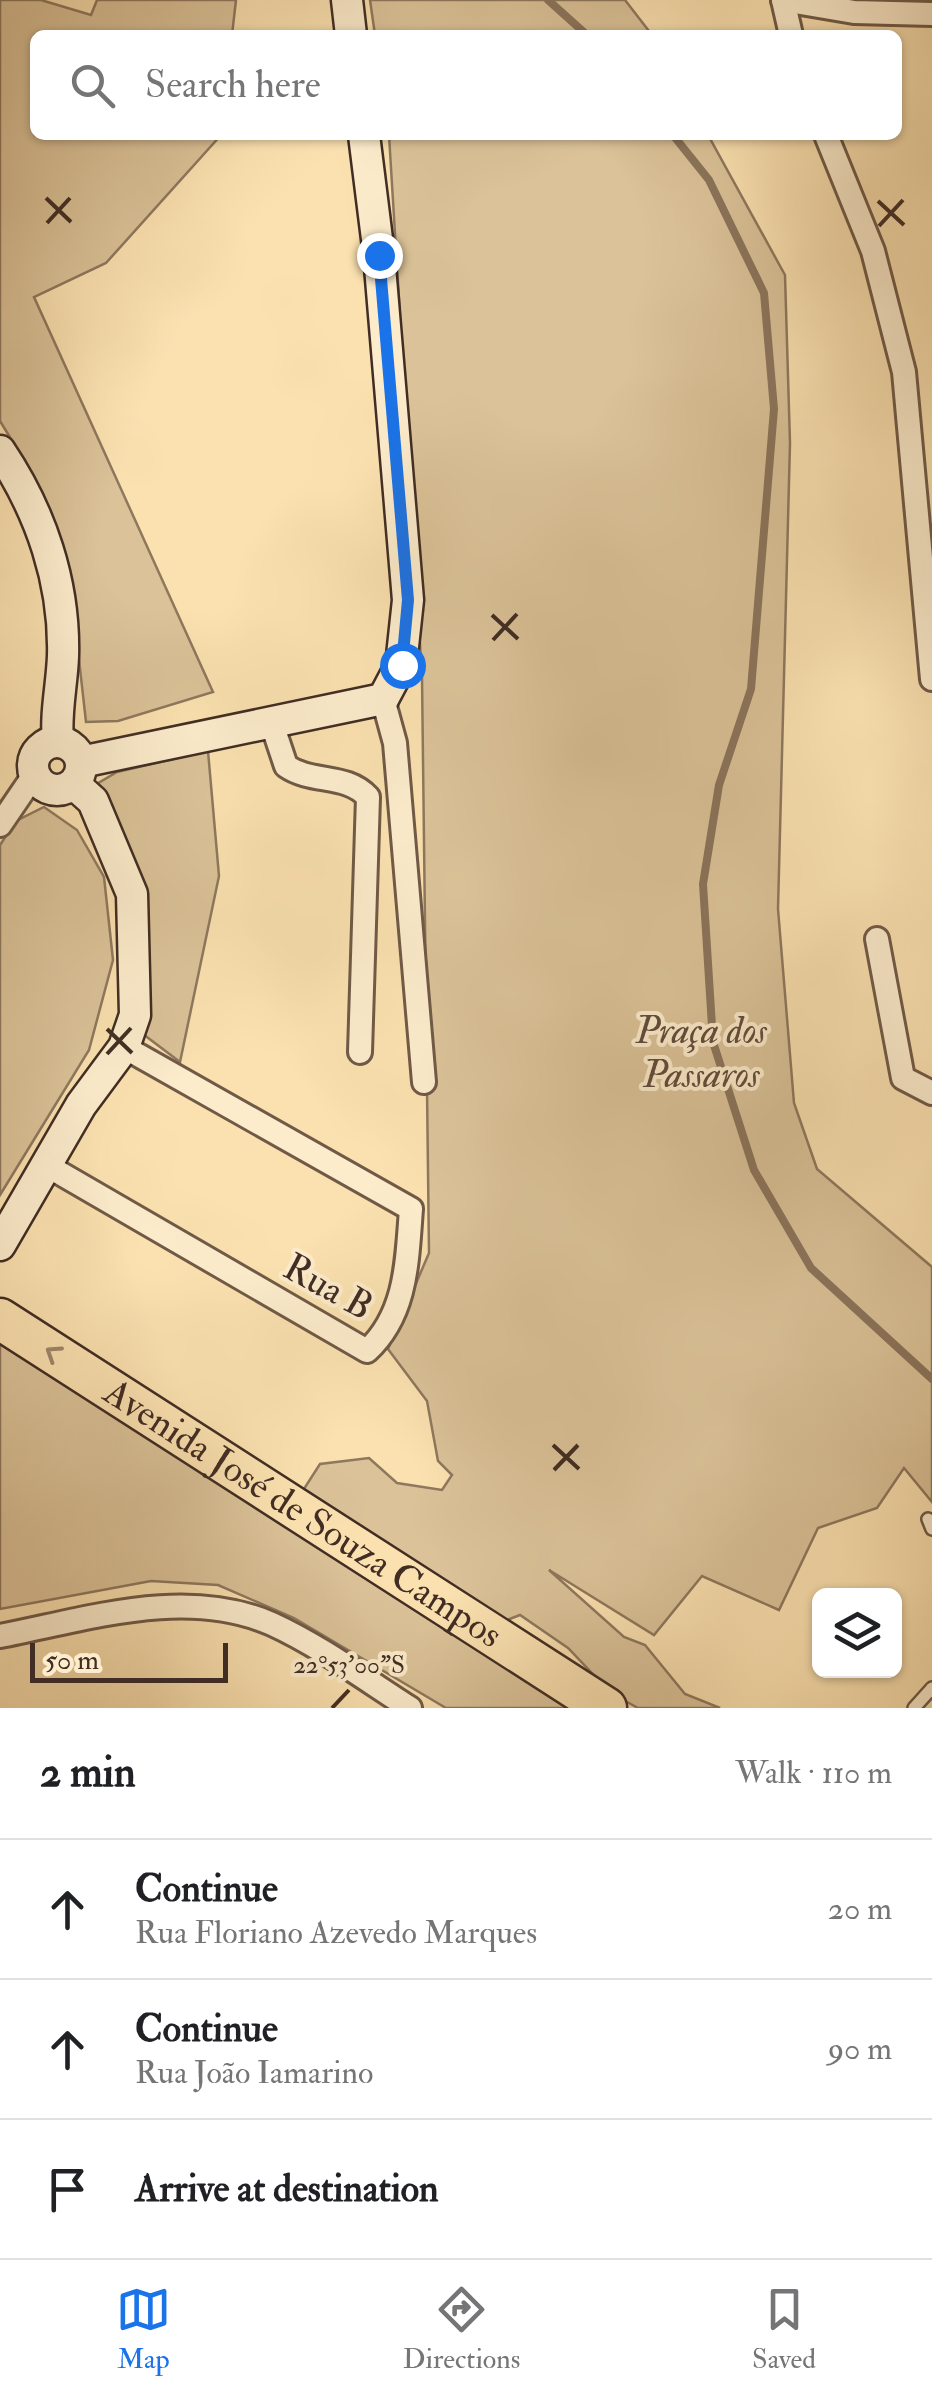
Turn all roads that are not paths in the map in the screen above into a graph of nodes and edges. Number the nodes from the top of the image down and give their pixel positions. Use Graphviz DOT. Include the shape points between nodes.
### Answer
graph roads {
  1 [pos="347,0"];
  2 [pos="783,0"];
  3 [pos="932,14"];
  4 [pos="350,30"];
  5 [pos="790,30"];
  6 [pos="365,140"];
  7 [pos="828,140"];
  8 [pos="0,451"];
  9 [pos="932,679"];
  10 [pos="383,699"];
  11 [pos="271,722"];
  12 [pos="71,763"];
  13 [pos="34,775"];
  14 [pos="3,817"];
  15 [pos="877,940"];
  16 [pos="124,1047"];
  17 [pos="360,1052"];
  18 [pos="424,1082"];
  19 [pos="932,1093"];
  20 [pos="46,1165"];
  21 [pos="0,1245"];
  22 [pos="0,1319"];
  23 [pos="0,1636"];
  24 [pos="932,1688"];
  25 [pos="410,1708"];
  26 [pos="606,1708"];
  27 [pos="914,1708"];
  1 -- 4 [label="main road"];
  2 -- 3 [label="street" via="854,12"];
  2 -- 5 [label="street"];
  6 -- 10 [label="main road" via="408,600 402,665"];
  7 -- 9 [label="street" via="878,266 904,372"];
  8 -- 12 [label="main road" via="38,520 58,580"];
  10 -- 11 [label="main road"];
  10 -- 18 [label="street" via="396,743"];
  11 -- 12 [label="main road"];
  11 -- 17 [label="street" via="286,766 311,779 347,782 368,797"];
  12 -- 13 [label="main road" via="51,790"];
  12 -- 13 [label="main road" via="37,752"];
  12 -- 16 [label="main road" via="132,894 135,1015"];
  13 -- 14 [label="street"];
  15 -- 19 [label="street" via="904,1078"];
  16 -- 20 [label="main road"];
  16 -- 20 [label="street, Rua B" via="411,1209 406,1272 382,1338 367,1351"];
  20 -- 21 [label="main road"];
  26 -- 22 [label="highway, Avenida José de Souza Campos, one-way"];
  23 -- 25 [label="street" via="164,1605 224,1608 272,1624"];
  24 -- 27 [label="lane"];
}
